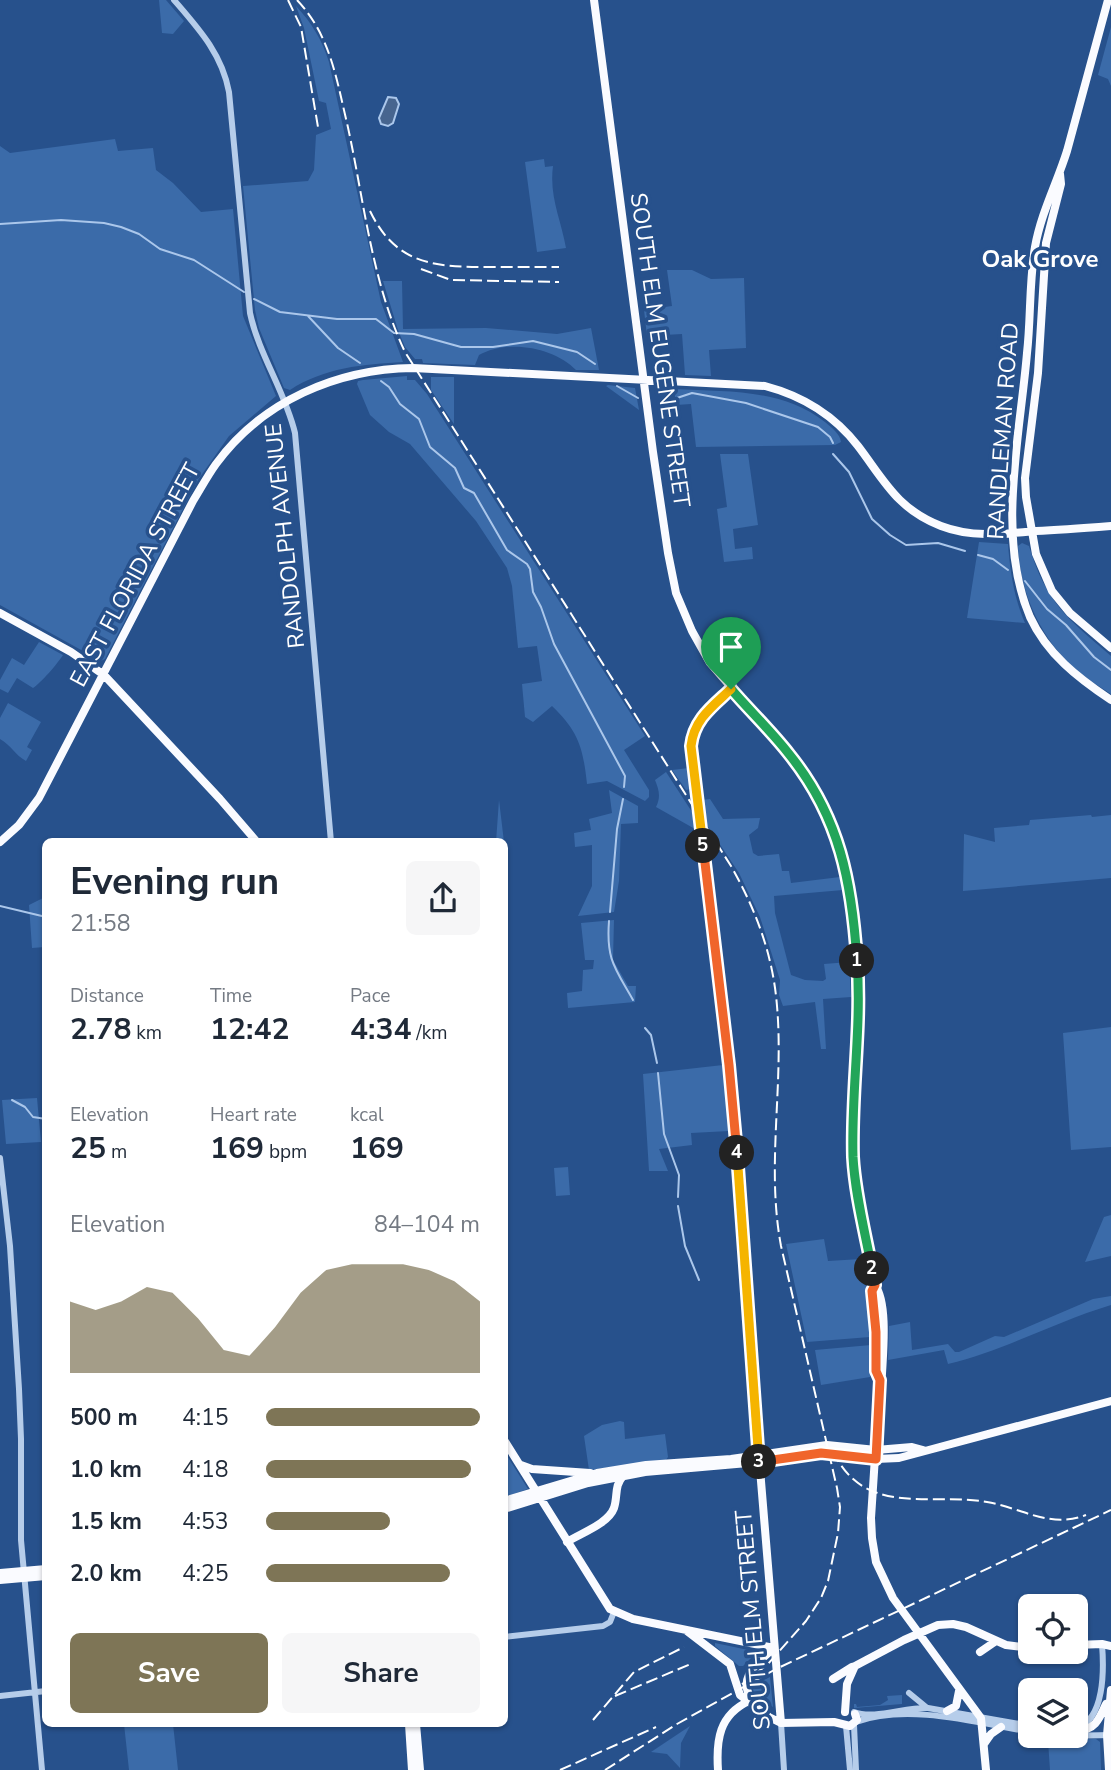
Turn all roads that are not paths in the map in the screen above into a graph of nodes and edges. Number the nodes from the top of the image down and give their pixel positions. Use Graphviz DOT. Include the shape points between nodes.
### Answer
graph roads {
  1 [pos="174,0"];
  2 [pos="594,0"];
  3 [pos="1108,0"];
  4 [pos="1060,174"];
  5 [pos="644,380"];
  6 [pos="285,402"];
  7 [pos="1111,526"];
  8 [pos="1032,532"];
  9 [pos="1014,534"];
  10 [pos="0,613"];
  11 [pos="1111,648"];
  12 [pos="104,675"];
  13 [pos="731,689"];
  14 [pos="1111,700"];
  15 [pos="253,838"];
  16 [pos="331,838"];
  17 [pos="0,842"];
  18 [pos="0,1157"];
  19 [pos="1111,1401"];
  20 [pos="508,1446"];
  21 [pos="876,1454"];
  22 [pos="759,1459"];
  23 [pos="521,1465"];
  24 [pos="599,1476"];
  25 [pos="623,1476"];
  26 [pos="615,1495"];
  27 [pos="508,1500"];
  28 [pos="508,1508"];
  29 [pos="567,1542"];
  30 [pos="42,1570"];
  31 [pos="0,1573"];
  32 [pos="24,1575"];
  33 [pos="42,1576"];
  34 [pos="0,1580"];
  35 [pos="614,1612"];
  36 [pos="685,1629"];
  37 [pos="508,1637"];
  38 [pos="720,1637"];
  39 [pos="1111,1640"];
  40 [pos="996,1642"];
  41 [pos="749,1643"];
  42 [pos="1088,1645"];
  43 [pos="1107,1645"];
  44 [pos="1018,1647"];
  45 [pos="774,1648"];
  46 [pos="980,1652"];
  47 [pos="718,1654"];
  48 [pos="730,1664"];
  49 [pos="753,1665"];
  50 [pos="855,1665"];
  51 [pos="833,1679"];
  52 [pos="959,1691"];
  53 [pos="42,1692"];
  54 [pos="35,1693"];
  55 [pos="909,1693"];
  56 [pos="1110,1693"];
  57 [pos="0,1696"];
  58 [pos="750,1701"];
  59 [pos="928,1708"];
  60 [pos="947,1710"];
  61 [pos="850,1719"];
  62 [pos="780,1721"];
  63 [pos="982,1721"];
  64 [pos="1088,1722"];
  65 [pos="1018,1725"];
  66 [pos="1111,1725"];
  67 [pos="409,1727"];
  68 [pos="416,1727"];
  69 [pos="1001,1727"];
  70 [pos="1088,1729"];
  71 [pos="1018,1730"];
  72 [pos="1088,1735"];
  73 [pos="1109,1735"];
  74 [pos="984,1744"];
  75 [pos="42,1770"];
  76 [pos="412,1770"];
  77 [pos="419,1770"];
  78 [pos="718,1770"];
  79 [pos="784,1770"];
  80 [pos="850,1770"];
  81 [pos="856,1770"];
  82 [pos="986,1770"];
  83 [pos="1109,1770"];
  1 -- 6 [label="street, RANDOLPH AVENUE" via="208,40 225,76 250,313"];
  2 -- 5 [label="main road, SOUTH ELM EUGENE STREET"];
  3 -- 4 [label="main road, RANDLEMAN ROAD"];
  4 -- 8 [label="main road, RANDLEMAN ROAD" via="1046,243 1038,373 1025,478"];
  4 -- 9 [label="main road, RANDLEMAN ROAD" via="1034,255 1016,450"];
  5 -- 6 [label="main road, EAST FLORIDA STREET" via="395,369 349,375"];
  5 -- 9 [label="main road, EAST FLORIDA STREET" via="765,386 809,402 840,426 895,496 921,517 965,533"];
  5 -- 13 [label="main road, SOUTH ELM EUGENE STREET" via="676,593 703,652"];
  6 -- 12 [label="main road, EAST FLORIDA STREET" via="243,433 216,463"];
  6 -- 16 [label="street, RANDOLPH AVENUE" via="295,433"];
  7 -- 8 [label="main road, EAST FLORIDA STREET"];
  8 -- 9 [label="main road, EAST FLORIDA STREET"];
  8 -- 11 [label="main road, RANDLEMAN ROAD" via="1052,591"];
  9 -- 14 [label="main road, RANDLEMAN ROAD" via="1018,583 1040,634 1070,671"];
  10 -- 12 [label="main road"];
  12 -- 15 [label="main road"];
  12 -- 17 [label="main road, EAST FLORIDA STREET" via="39,798"];
  13 -- 21 [label="main road, SOUTH ELM EUGENE STREET" via="810,783 845,862 860,1007 854,1162 883,1328"];
  13 -- 22 [label="street, SOUTH ELM STREET" via="698,721 691,746 729,1065"];
  18 -- 32 [label="street" via="20,1414"];
  19 -- 21 [label="main road" via="899,1458"];
  20 -- 23 [label="main road"];
  21 -- 22 [label="main road"];
  21 -- 52 [label="main road, SOUTH ELM EUGENE STREET" via="872,1538 876,1562 893,1598"];
  22 -- 24 [label="main road" via="646,1465"];
  22 -- 25 [label="main road"];
  22 -- 45 [label="main road, SOUTH ELM STREET"];
  23 -- 24 [label="main road"];
  23 -- 29 [label="main road"];
  24 -- 25 [label="main road"];
  24 -- 26 [label="main road"];
  24 -- 27 [label="main road"];
  24 -- 28 [label="main road"];
  25 -- 26 [label="main road"];
  26 -- 29 [label="main road" via="610,1514"];
  29 -- 35 [label="main road"];
  30 -- 32 [label="main road"];
  31 -- 32 [label="main road"];
  32 -- 33 [label="main road"];
  32 -- 34 [label="main road"];
  32 -- 54 [label="street"];
  35 -- 36 [label="main road"];
  35 -- 37 [label="street" via="603,1626"];
  36 -- 38 [label="main road"];
  36 -- 47 [label="main road"];
  38 -- 41 [label="main road"];
  38 -- 47 [label="main road" via="711,1644"];
  39 -- 43 [label="main road"];
  40 -- 44 [label="main road"];
  40 -- 46 [label="main road"];
  40 -- 50 [label="main road" via="966,1627 938,1625"];
  41 -- 45 [label="main road"];
  41 -- 49 [label="main road" via="757,1650"];
  42 -- 43 [label="main road"];
  43 -- 64 [label="street" via="1097,1707"];
  45 -- 49 [label="main road"];
  45 -- 62 [label="main road, SOUTH ELM STREET"];
  47 -- 48 [label="main road"];
  48 -- 49 [label="main road" via="741,1670"];
  48 -- 58 [label="main road" via="740,1695"];
  49 -- 58 [label="main road" via="747,1680"];
  50 -- 51 [label="main road"];
  50 -- 61 [label="main road" via="848,1681"];
  52 -- 60 [label="main road" via="956,1706"];
  52 -- 63 [label="main road, SOUTH ELM EUGENE STREET"];
  53 -- 54 [label="street"];
  54 -- 57 [label="street"];
  54 -- 75 [label="street"];
  55 -- 59 [label="street"];
  56 -- 70 [label="main road" via="1095,1725"];
  56 -- 73 [label="main road"];
  58 -- 62 [label="main road"];
  58 -- 78 [label="main road" via="729,1716 718,1734"];
  59 -- 60 [label="street"];
  59 -- 61 [label="street"];
  60 -- 63 [label="street"];
  61 -- 62 [label="main road"];
  61 -- 63 [label="street" via="912,1714"];
  61 -- 80 [label="street"];
  61 -- 81 [label="street"];
  62 -- 79 [label="street, SOUTH ELM STREET"];
  63 -- 65 [label="street"];
  63 -- 69 [label="street"];
  63 -- 74 [label="main road"];
  66 -- 73 [label="main road"];
  67 -- 76 [label="main road"];
  68 -- 77 [label="main road"];
  69 -- 71 [label="street"];
  69 -- 74 [label="main road"];
  72 -- 73 [label="street"];
  73 -- 83 [label="main road"];
  74 -- 82 [label="main road"];
}
